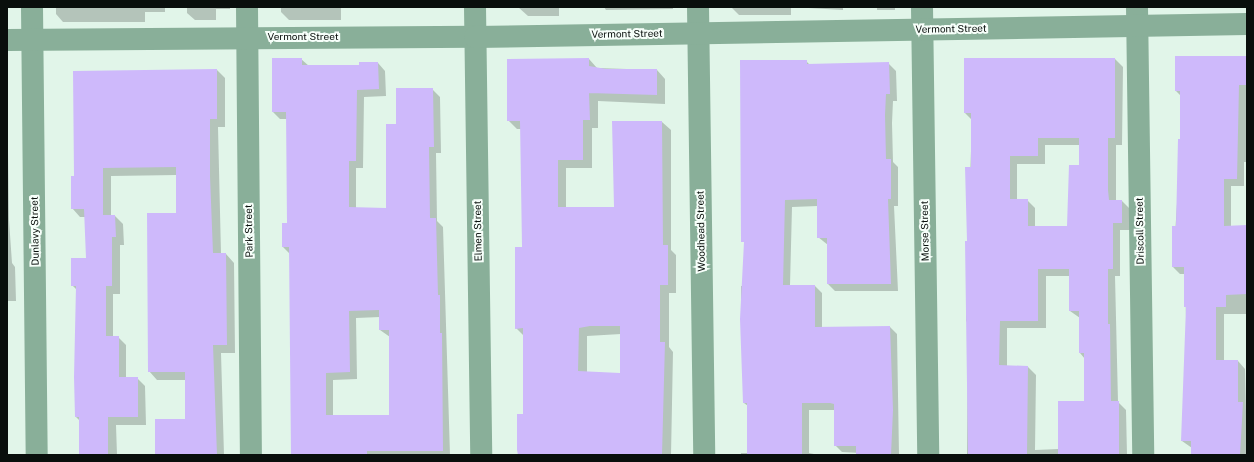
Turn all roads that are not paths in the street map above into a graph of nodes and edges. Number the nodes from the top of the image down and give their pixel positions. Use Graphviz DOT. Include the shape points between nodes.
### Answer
graph roads {
  1 [pos="32,7"];
  2 [pos="247,7"];
  3 [pos="475,7"];
  4 [pos="698,7"];
  5 [pos="922,7"];
  6 [pos="1137,16"];
  7 [pos="1247,24"];
  8 [pos="922,30"];
  9 [pos="698,33"];
  10 [pos="475,36"];
  11 [pos="247,37"];
  12 [pos="32,39"];
  13 [pos="7,40"];
  14 [pos="38,455"];
  15 [pos="251,455"];
  16 [pos="481,455"];
  17 [pos="704,455"];
  18 [pos="928,455"];
  19 [pos="1143,455"];
  1 -- 12 [label="street, Dunlavy Street"];
  2 -- 11 [label="street, Park Street"];
  3 -- 10 [label="street, Elmen Street"];
  4 -- 9 [label="street, Woodhead Street"];
  5 -- 8 [label="street, Morse Street"];
  6 -- 7 [label="street, Vermont Street"];
  6 -- 8 [label="street, Vermont Street"];
  6 -- 19 [label="street, Driscoll Street"];
  8 -- 9 [label="street, Vermont Street"];
  8 -- 18 [label="street, Morse Street"];
  9 -- 10 [label="street, Vermont Street"];
  9 -- 17 [label="street, Woodhead Street"];
  10 -- 11 [label="street, Vermont Street"];
  10 -- 16 [label="street, Elmen Street"];
  11 -- 12 [label="street, Vermont Street"];
  11 -- 15 [label="street, Park Street"];
  12 -- 13 [label="street, Vermont Street"];
  12 -- 14 [label="street, Dunlavy Street"];
}
